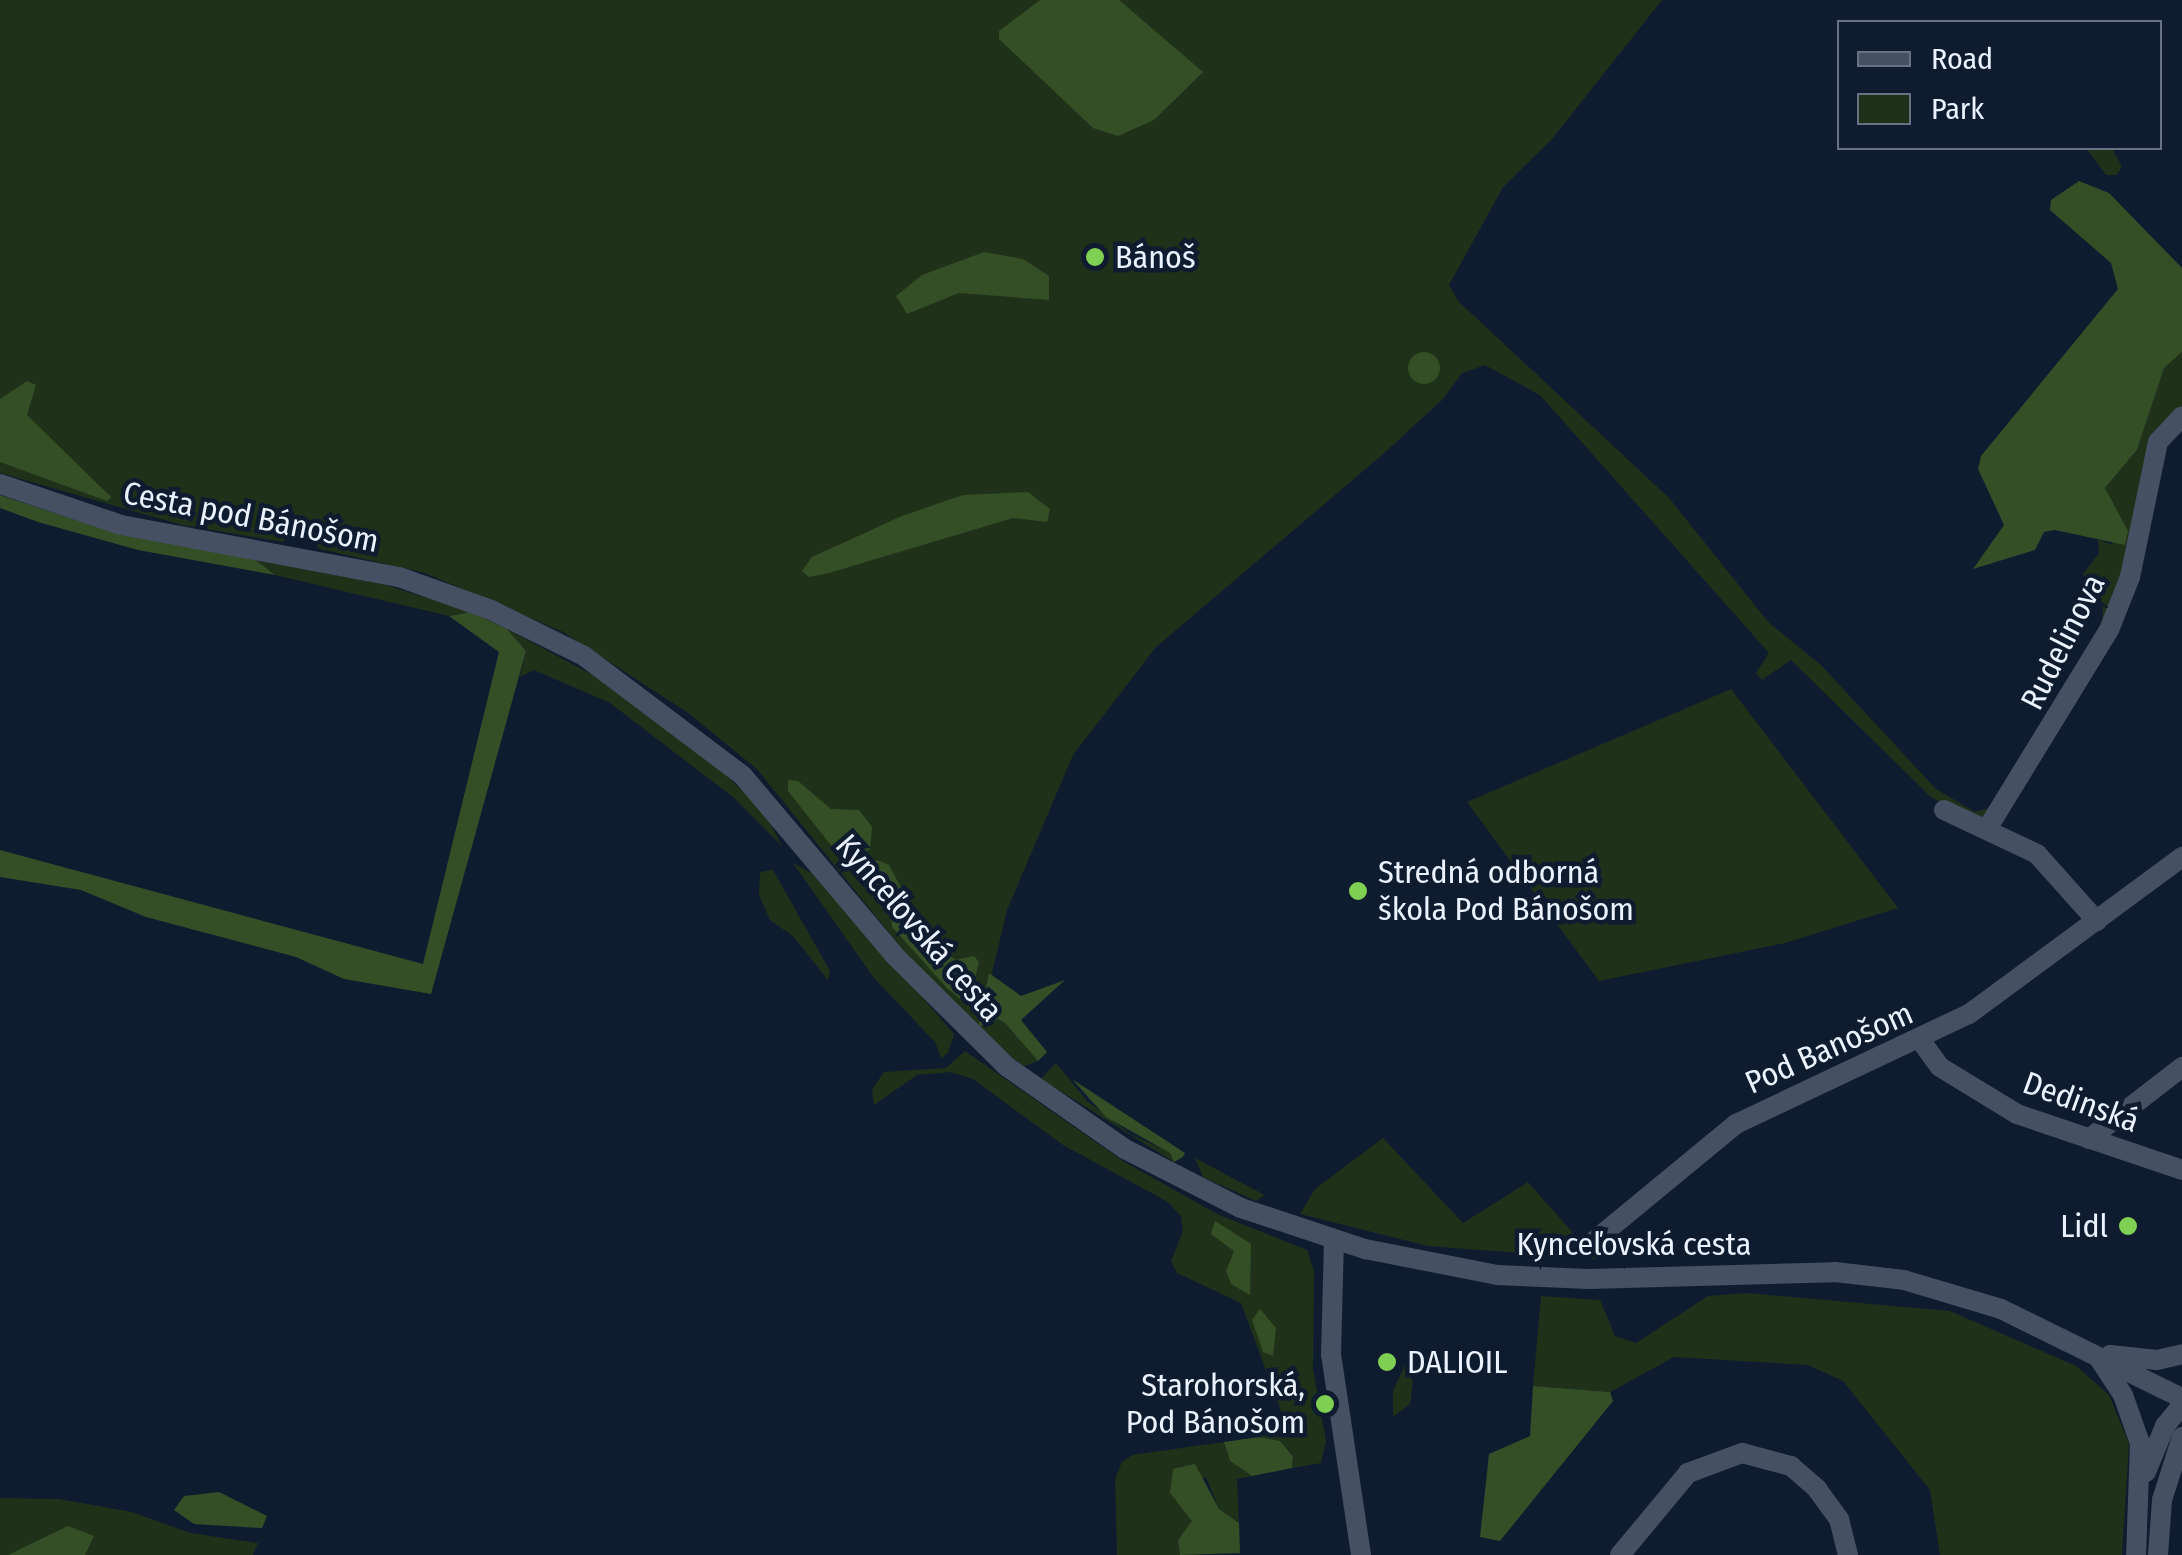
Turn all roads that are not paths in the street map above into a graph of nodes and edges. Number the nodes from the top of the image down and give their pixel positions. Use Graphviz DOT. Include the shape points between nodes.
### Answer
graph roads {
  1 [pos="2182,416"];
  2 [pos="0,484"];
  3 [pos="491,610"];
  4 [pos="1944,810"];
  5 [pos="1988,829"];
  6 [pos="2182,857"];
  7 [pos="2097,920"];
  8 [pos="1921,1041"];
  9 [pos="2182,1067"];
  10 [pos="2089,1139"];
  11 [pos="2182,1170"];
  12 [pos="1334,1240"];
  13 [pos="1594,1241"];
  14 [pos="2093,1352"];
  15 [pos="2182,1354"];
  16 [pos="2182,1401"];
  17 [pos="2182,1437"];
  18 [pos="2176,1474"];
  19 [pos="2142,1482"];
  20 [pos="1360,1555"];
  21 [pos="1620,1555"];
  22 [pos="1848,1555"];
  23 [pos="2136,1555"];
  24 [pos="2158,1555"];
  1 -- 5 [label="street, Rudelinova" via="2158,442 2130,577 2109,630"];
  2 -- 3 [label="street, Cesta pod Bánošom" via="121,524 399,577"];
  3 -- 12 [label="street, Kynceľovská cesta" via="607,670 723,757 918,982 1041,1093 1178,1179"];
  4 -- 5 [label="street"];
  5 -- 7 [label="street" via="2037,854"];
  6 -- 7 [label="street, Pod Banošom"];
  7 -- 8 [label="street, Pod Banošom"];
  8 -- 10 [label="street, Dedinská" via="1940,1067 2005,1108"];
  8 -- 13 [label="street, Pod Banošom" via="1736,1124"];
  9 -- 10 [label="street"];
  10 -- 11 [label="street, Dedinská"];
  12 -- 14 [label="street, Kynceľovská cesta" via="1428,1264 1530,1278 1796,1272 1904,1280 2001,1308"];
  12 -- 20 [label="street" via="1331,1354"];
  14 -- 15 [label="street" via="2143,1360"];
  14 -- 16 [label="street"];
  14 -- 19 [label="street" via="2134,1420"];
  16 -- 19 [label="street" via="2164,1426"];
  17 -- 18 [label="street"];
  18 -- 24 [label="street"];
  19 -- 23 [label="street"];
  21 -- 22 [label="street" via="1688,1472 1742,1453 1791,1466 1817,1488 1839,1519"];
}
